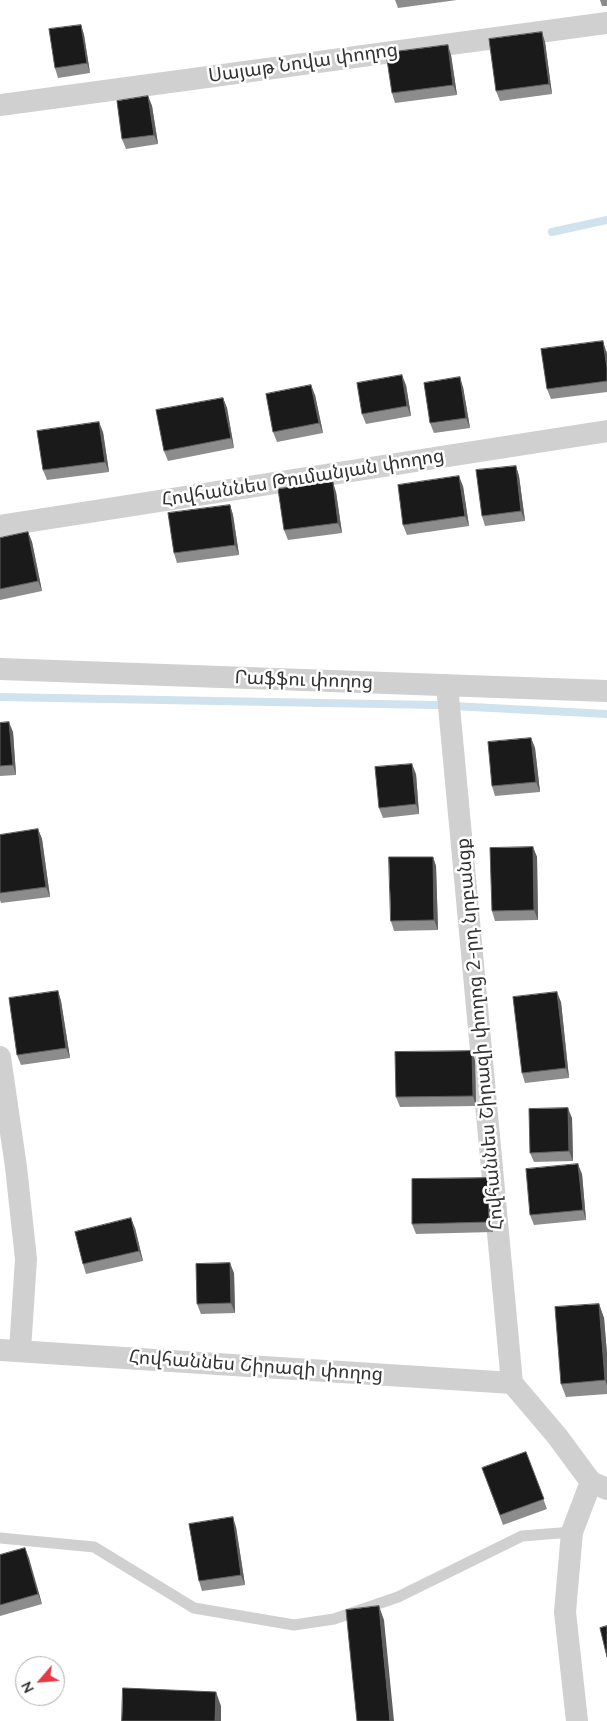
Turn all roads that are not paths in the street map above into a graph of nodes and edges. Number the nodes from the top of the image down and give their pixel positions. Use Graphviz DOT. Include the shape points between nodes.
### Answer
graph roads {
  1 [pos="607,23"];
  2 [pos="0,105"];
  3 [pos="607,431"];
  4 [pos="0,526"];
  5 [pos="0,669"];
  6 [pos="607,691"];
  7 [pos="449,699"];
  8 [pos="0,1057"];
  9 [pos="10,1350"];
  10 [pos="512,1383"];
  11 [pos="599,1486"];
  12 [pos="572,1532"];
  13 [pos="0,1538"];
  14 [pos="577,1721"];
  1 -- 2 [label="street, Սայաթ Նովա փողոց"];
  3 -- 4 [label="street, Հովհաննես Թումանյան փողոց"];
  5 -- 7 [label="street, Րաֆֆու փողոց"];
  6 -- 7 [label="street, Րաֆֆու փողոց"];
  7 -- 10 [label="street, Հովհաննես Շիրազի փողոց 2-րդ նրբանցք"];
  8 -- 9 [label="street" via="26,1259"];
  9 -- 10 [label="street, Հովհաննես Շիրազի փողոց"];
  10 -- 11 [label="street"];
  11 -- 12 [label="street"];
  12 -- 13 [label="lane" via="522,1536 398,1597 334,1619 294,1625 194,1608 94,1547"];
  12 -- 14 [label="street" via="565,1612"];
}
